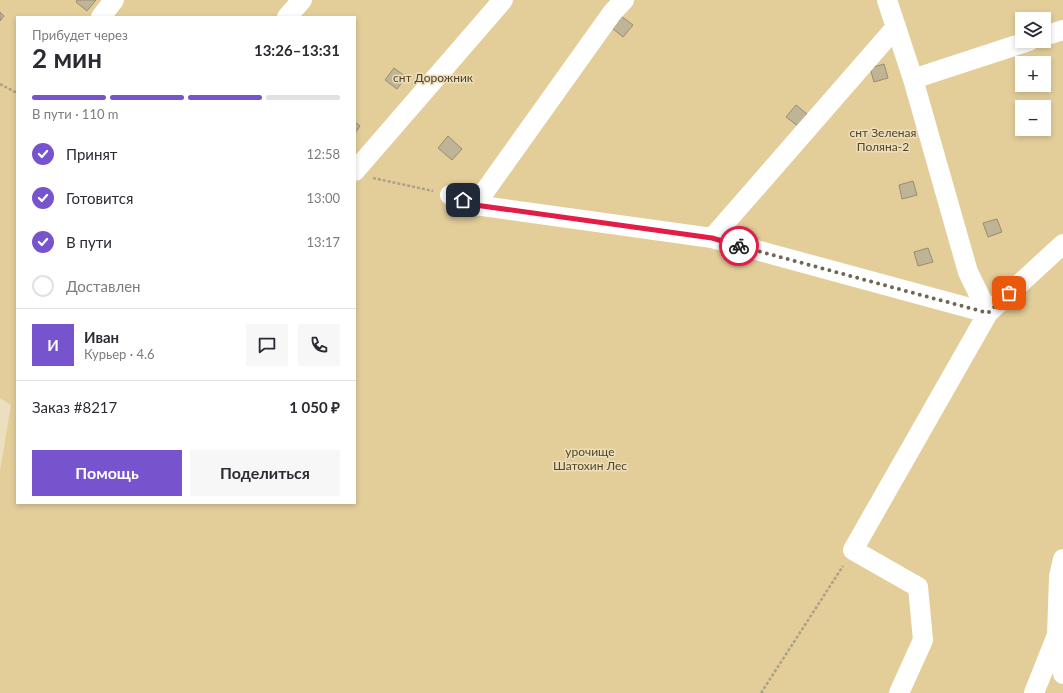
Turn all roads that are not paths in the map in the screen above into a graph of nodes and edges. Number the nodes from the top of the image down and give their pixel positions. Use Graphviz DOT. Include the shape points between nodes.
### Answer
graph roads {
  1 [pos="114,0"];
  2 [pos="302,0"];
  3 [pos="503,0"];
  4 [pos="624,0"];
  5 [pos="887,0"];
  6 [pos="101,16"];
  7 [pos="288,16"];
  8 [pos="896,27"];
  9 [pos="1063,30"];
  10 [pos="1051,34"];
  11 [pos="1015,46"];
  12 [pos="913,79"];
  13 [pos="362,174"];
  14 [pos="450,195"];
  15 [pos="475,205"];
  16 [pos="712,238"];
  17 [pos="1063,244"];
  18 [pos="988,313"];
  19 [pos="1063,559"];
  20 [pos="1057,635"];
  21 [pos="1063,674"];
  22 [pos="899,693"];
  23 [pos="1034,693"];
  1 -- 6 [label="street"];
  2 -- 7 [label="street"];
  3 -- 13 [label="street"];
  4 -- 15 [label="street" via="612,13"];
  5 -- 8 [label="street"];
  8 -- 12 [label="street"];
  8 -- 16 [label="street"];
  9 -- 10 [label="street"];
  11 -- 12 [label="street"];
  12 -- 18 [label="street" via="968,272"];
  14 -- 15 [label="street"];
  15 -- 16 [label="street"];
  16 -- 18 [label="street"];
  17 -- 18 [label="street"];
  18 -- 22 [label="street" via="853,550 918,587 923,640"];
  19 -- 20 [label="street" via="1059,577"];
  20 -- 21 [label="street"];
  20 -- 23 [label="street"];
}
